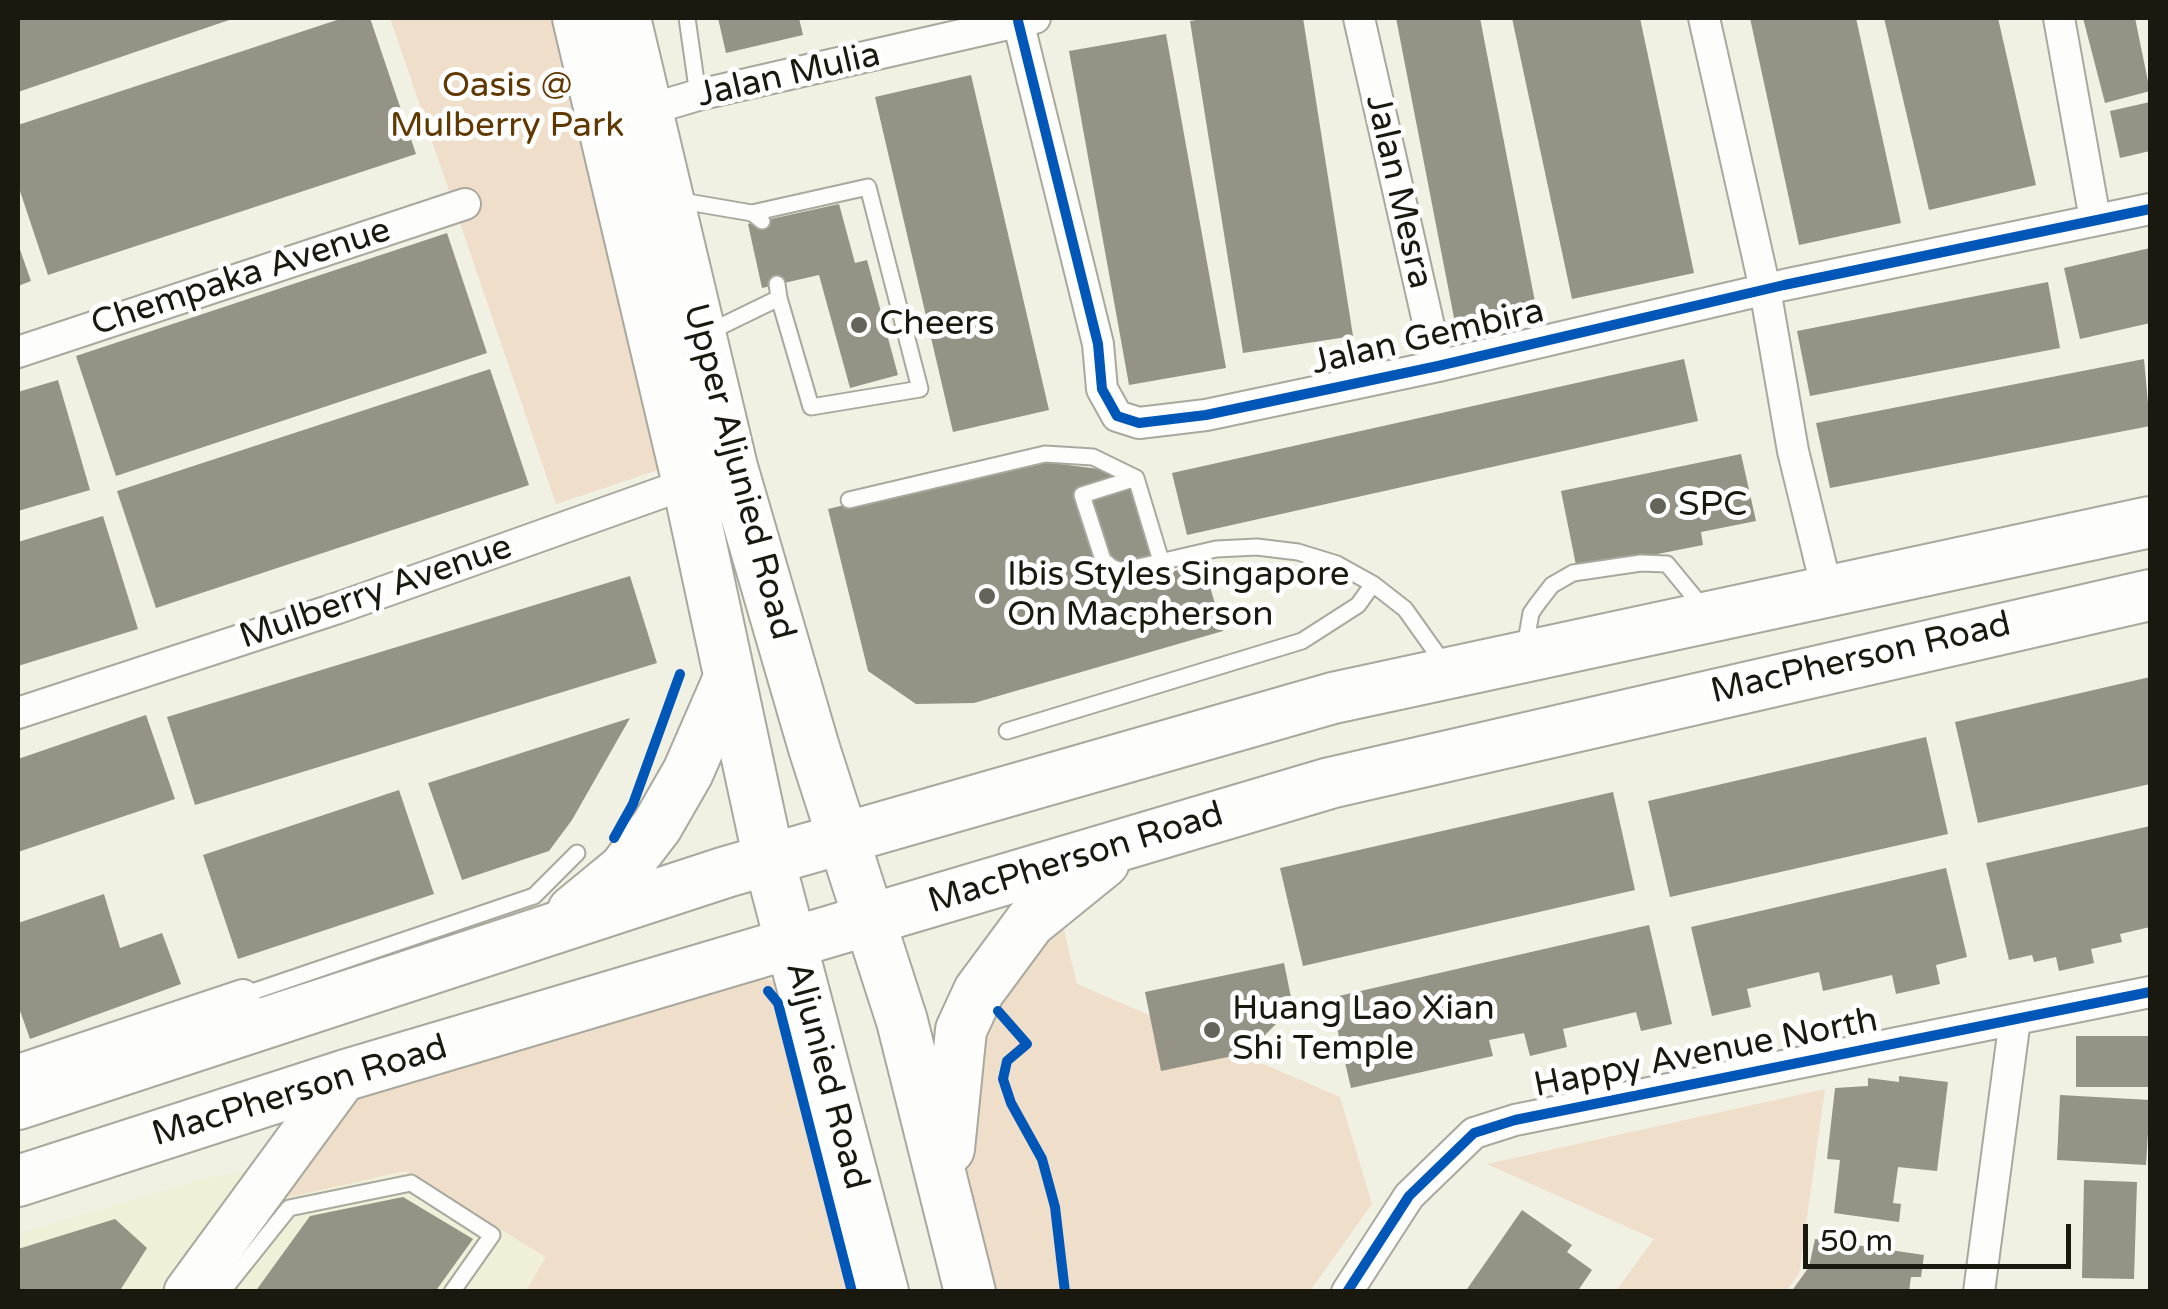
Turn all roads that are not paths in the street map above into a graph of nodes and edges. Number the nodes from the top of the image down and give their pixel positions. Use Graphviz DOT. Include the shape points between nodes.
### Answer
graph roads {
  1 [pos="578,18"];
  2 [pos="625,18"];
  3 [pos="687,18"];
  4 [pos="1358,18"];
  5 [pos="1704,18"];
  6 [pos="2059,18"];
  7 [pos="1026,19"];
  8 [pos="698,95"];
  9 [pos="624,117"];
  10 [pos="668,198"];
  11 [pos="465,204"];
  12 [pos="2150,209"];
  13 [pos="2095,219"];
  14 [pos="1765,289"];
  15 [pos="700,336"];
  16 [pos="18,352"];
  17 [pos="1438,366"];
  18 [pos="710,476"];
  19 [pos="1136,478"];
  20 [pos="849,500"];
  21 [pos="2150,522"];
  22 [pos="1162,561"];
  23 [pos="1373,584"];
  24 [pos="1827,590"];
  25 [pos="2150,595"];
  26 [pos="1710,617"];
  27 [pos="1523,661"];
  28 [pos="1451,676"];
  29 [pos="730,678"];
  30 [pos="18,713"];
  31 [pos="1007,731"];
  32 [pos="842,838"];
  33 [pos="1141,839"];
  34 [pos="578,853"];
  35 [pos="769,860"];
  36 [pos="871,920"];
  37 [pos="546,930"];
  38 [pos="792,945"];
  39 [pos="391,962"];
  40 [pos="2150,992"];
  41 [pos="248,1011"];
  42 [pos="2015,1019"];
  43 [pos="18,1070"];
  44 [pos="346,1075"];
  45 [pos="260,1103"];
  46 [pos="18,1104"];
  47 [pos="298,1140"];
  48 [pos="18,1181"];
  49 [pos="950,1214"];
  50 [pos="187,1292"];
  51 [pos="222,1292"];
  52 [pos="452,1292"];
  53 [pos="883,1292"];
  54 [pos="970,1292"];
  55 [pos="1346,1292"];
  56 [pos="1980,1292"];
  1 -- 9 [label="main road, Upper Aljunied Road"];
  2 -- 9 [label="main road, Upper Aljunied Road"];
  3 -- 8 [label="lane"];
  4 -- 17 [label="street, Jalan Mesra"];
  5 -- 14 [label="street"];
  6 -- 13 [label="street"];
  7 -- 8 [label="street, Jalan Mulia"];
  7 -- 17 [label="street, Jalan Gembira" via="1098,344 1102,389 1117,416 1163,423"];
  8 -- 9 [label="street, Jalan Mulia"];
  9 -- 10 [label="main road, Upper Aljunied Road"];
  9 -- 18 [label="main road, Upper Aljunied Road"];
  10 -- 15 [label="main road, Upper Aljunied Road"];
  10 -- 15 [label="lane" via="757,217 868,187 920,389 811,407 778,291"];
  11 -- 16 [label="street, Chempaka Avenue"];
  12 -- 13 [label="street, Jalan Gembira"];
  13 -- 14 [label="street, Jalan Gembira"];
  14 -- 17 [label="street, Jalan Gembira"];
  14 -- 24 [label="street" via="1793,451"];
  15 -- 18 [label="main road, Upper Aljunied Road"];
  18 -- 29 [label="main road, Upper Aljunied Road"];
  18 -- 30 [label="street, Mulberry Avenue"];
  18 -- 32 [label="main road, Upper Aljunied Road"];
  19 -- 20 [label="lane" via="1093,456 1045,454"];
  19 -- 22 [label="lane"];
  19 -- 22 [label="lane" via="1082,495 1103,560 1121,572"];
  21 -- 24 [label="main road, MacPherson Road"];
  22 -- 23 [label="lane" via="1257,547 1337,564"];
  23 -- 28 [label="lane" via="1405,609"];
  23 -- 31 [label="lane" via="1358,604 1302,641"];
  24 -- 26 [label="main road, MacPherson Road"];
  25 -- 33 [label="main road, MacPherson Road" via="1512,738"];
  26 -- 27 [label="main road, MacPherson Road"];
  26 -- 27 [label="lane" via="1668,564 1573,573 1552,585 1531,614"];
  27 -- 28 [label="main road, MacPherson Road"];
  28 -- 32 [label="main road, MacPherson Road" via="1333,698"];
  29 -- 35 [label="main road, Upper Aljunied Road"];
  29 -- 37 [label="main road" via="657,826 624,869"];
  32 -- 35 [label="main road, MacPherson Road"];
  32 -- 36 [label="main road, Upper Aljunied Road"];
  33 -- 36 [label="main road, MacPherson Road"];
  33 -- 49 [label="main road" via="1043,910 1008,946 974,1000 961,1030 951,1101"];
  34 -- 39 [label="lane" via="534,896"];
  35 -- 37 [label="main road, MacPherson Road"];
  35 -- 38 [label="main road, Aljunied Road"];
  36 -- 38 [label="main road, MacPherson Road"];
  36 -- 49 [label="main road"];
  37 -- 39 [label="main road, MacPherson Road"];
  38 -- 44 [label="main road, MacPherson Road"];
  38 -- 53 [label="main road, Aljunied Road"];
  39 -- 41 [label="main road, MacPherson Road"];
  40 -- 42 [label="street, Happy Avenue North"];
  41 -- 43 [label="street, MacPherson Road"];
  41 -- 46 [label="main road, MacPherson Road"];
  42 -- 55 [label="street, Happy Avenue North" via="1474,1133 1410,1196"];
  42 -- 56 [label="street"];
  44 -- 45 [label="main road, MacPherson Road"];
  44 -- 47 [label="street"];
  45 -- 47 [label="street" via="285,1116"];
  45 -- 48 [label="main road, MacPherson Road"];
  47 -- 50 [label="street"];
  49 -- 54 [label="main road"];
  51 -- 52 [label="lane" via="289,1208 410,1183 492,1234"];
}
